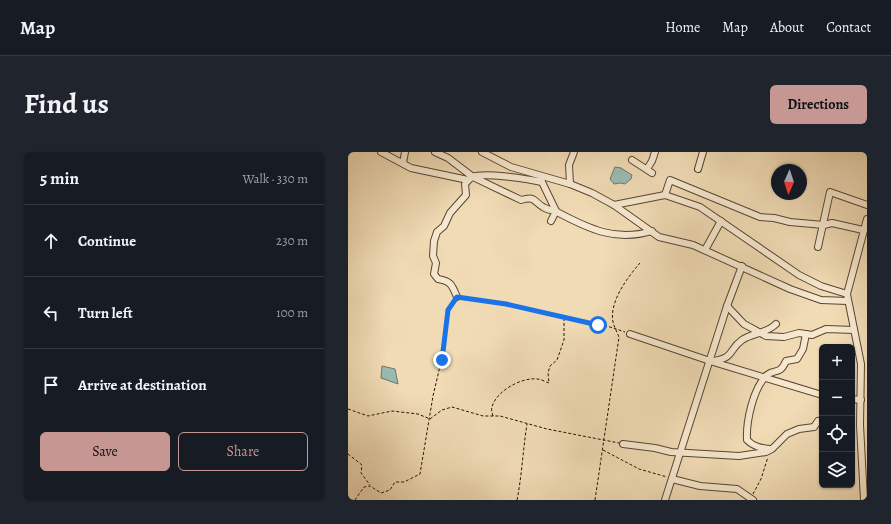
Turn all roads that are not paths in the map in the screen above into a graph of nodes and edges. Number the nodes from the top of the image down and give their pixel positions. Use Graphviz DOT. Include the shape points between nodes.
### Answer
graph roads {
  1 [pos="381,152"];
  2 [pos="405,152"];
  3 [pos="436,152"];
  4 [pos="482,152"];
  5 [pos="574,152"];
  6 [pos="655,152"];
  7 [pos="703,152"];
  8 [pos="632,160"];
  9 [pos="403,163"];
  10 [pos="698,169"];
  11 [pos="540,174"];
  12 [pos="471,179"];
  13 [pos="542,182"];
  14 [pos="570,184"];
  15 [pos="665,195"];
  16 [pos="614,205"];
  17 [pos="867,205"];
  18 [pos="556,212"];
  19 [pos="867,219"];
  20 [pos="551,221"];
  21 [pos="721,221"];
  22 [pos="824,225"];
  23 [pos="863,230"];
  24 [pos="652,231"];
  25 [pos="818,247"];
  26 [pos="705,250"];
  27 [pos="742,266"];
  28 [pos="457,297"];
  29 [pos="847,297"];
  30 [pos="727,306"];
  31 [pos="776,324"];
  32 [pos="854,330"];
  33 [pos="630,334"];
  34 [pos="760,334"];
  35 [pos="806,334"];
  36 [pos="710,361"];
  37 [pos="766,378"];
  38 [pos="819,394"];
  39 [pos="855,399"];
  40 [pos="861,400"];
  41 [pos="818,421"];
  42 [pos="623,444"];
  43 [pos="771,451"];
  44 [pos="681,453"];
  45 [pos="672,479"];
  46 [pos="665,500"];
  47 [pos="753,500"];
  48 [pos="864,500"];
  1 -- 9 [label="street"];
  2 -- 9 [label="street"];
  3 -- 12 [label="street" via="448,158"];
  4 -- 11 [label="street" via="511,168"];
  5 -- 14 [label="street" via="569,166"];
  6 -- 8 [label="street" via="650,171"];
  7 -- 10 [label="street"];
  9 -- 12 [label="street" via="411,168"];
  11 -- 13 [label="street"];
  11 -- 14 [label="street"];
  12 -- 13 [label="street" via="525,178"];
  12 -- 18 [label="street" via="522,200 529,198 538,201 543,208"];
  12 -- 28 [label="street" via="465,184 466,195 450,213 434,241 434,274 438,280 448,280"];
  13 -- 18 [label="street"];
  14 -- 16 [label="street"];
  15 -- 16 [label="street"];
  15 -- 21 [label="street" via="700,207"];
  15 -- 22 [label="street" via="670,180 760,217"];
  16 -- 24 [label="street"];
  17 -- 22 [label="street" via="830,192"];
  18 -- 20 [label="street"];
  18 -- 24 [label="street" via="585,226 610,234 636,236"];
  19 -- 23 [label="street"];
  21 -- 26 [label="street"];
  21 -- 29 [label="street" via="799,274"];
  22 -- 23 [label="street" via="832,223"];
  22 -- 25 [label="street"];
  23 -- 29 [label="street"];
  24 -- 26 [label="street" via="658,237"];
  26 -- 27 [label="street"];
  27 -- 29 [label="street" via="790,290 821,300"];
  27 -- 30 [label="street"];
  29 -- 32 [label="street"];
  30 -- 34 [label="street" via="744,324"];
  30 -- 36 [label="street"];
  31 -- 34 [label="street"];
  32 -- 35 [label="street" via="826,330 812,335"];
  32 -- 40 [label="street" via="861,364"];
  33 -- 36 [label="street"];
  34 -- 35 [label="street" via="784,337"];
  34 -- 36 [label="street" via="740,341 730,356 724,360"];
  35 -- 37 [label="street" via="803,349 797,359 786,361 782,369"];
  36 -- 37 [label="street"];
  36 -- 44 [label="street"];
  37 -- 38 [label="street"];
  37 -- 43 [label="street" via="757,391 747,421 747,440 752,445"];
  39 -- 40 [label="street"];
  40 -- 48 [label="street"];
  41 -- 43 [label="street" via="814,427 787,434"];
  42 -- 44 [label="street"];
  43 -- 44 [label="street" via="739,456"];
  44 -- 45 [label="street"];
  45 -- 46 [label="street"];
  45 -- 47 [label="street" via="700,486 737,489"];
}
